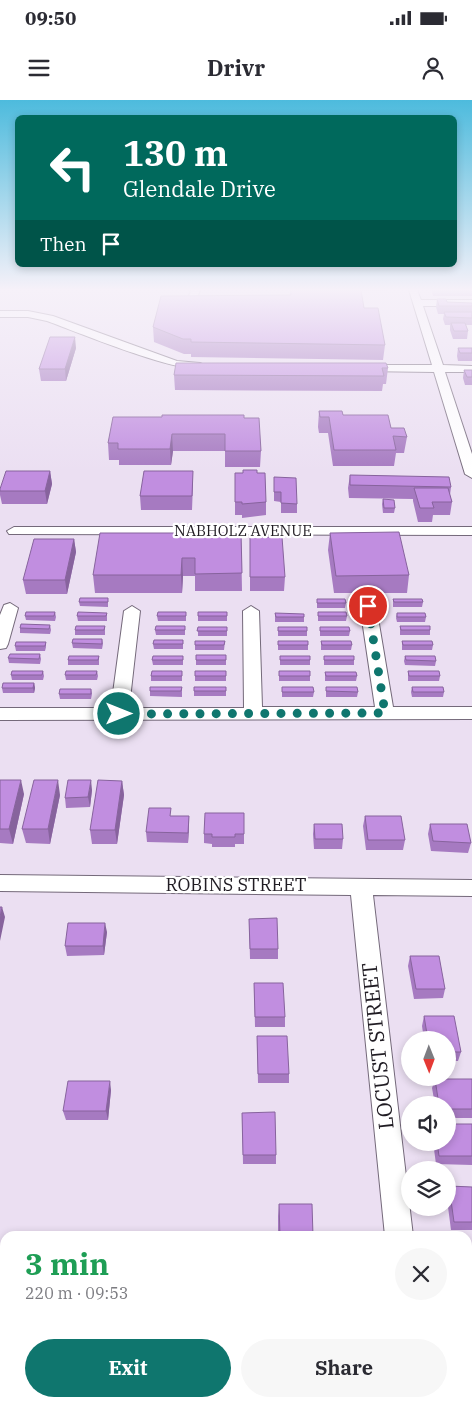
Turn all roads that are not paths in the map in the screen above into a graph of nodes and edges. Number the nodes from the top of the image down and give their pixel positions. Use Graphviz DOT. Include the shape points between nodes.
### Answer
graph roads {
  1 [pos="139,351"];
  2 [pos="432,351"];
  3 [pos="216,366"];
  4 [pos="351,368"];
  5 [pos="438,369"];
  6 [pos="472,369"];
  7 [pos="455,423"];
  8 [pos="472,423"];
  9 [pos="472,474"];
  10 [pos="14,531"];
  11 [pos="472,531"];
  12 [pos="368,606"];
  13 [pos="10,608"];
  14 [pos="132,611"];
  15 [pos="251,611"];
  16 [pos="0,644"];
  17 [pos="385,713"];
  18 [pos="472,713"];
  19 [pos="0,714"];
  20 [pos="119,714"];
  21 [pos="253,714"];
  22 [pos="0,883"];
  23 [pos="361,886"];
  24 [pos="472,888"];
  25 [pos="397,1231"];
  1 -- 3 [label="street" via="175,364"];
  2 -- 5 [label="street"];
  4 -- 5 [label="street"];
  5 -- 6 [label="street"];
  5 -- 7 [label="street"];
  7 -- 8 [label="street"];
  7 -- 9 [label="street"];
  10 -- 11 [label="street, NABHOLZ AVENUE"];
  12 -- 17 [label="street"];
  13 -- 16 [label="street"];
  14 -- 20 [label="street"];
  15 -- 21 [label="street"];
  17 -- 18 [label="street"];
  17 -- 21 [label="street"];
  19 -- 20 [label="street"];
  20 -- 21 [label="street"];
  22 -- 23 [label="street, ROBINS STREET"];
  23 -- 24 [label="street, ROBINS STREET"];
  23 -- 25 [label="street, LOCUST STREET"];
}
